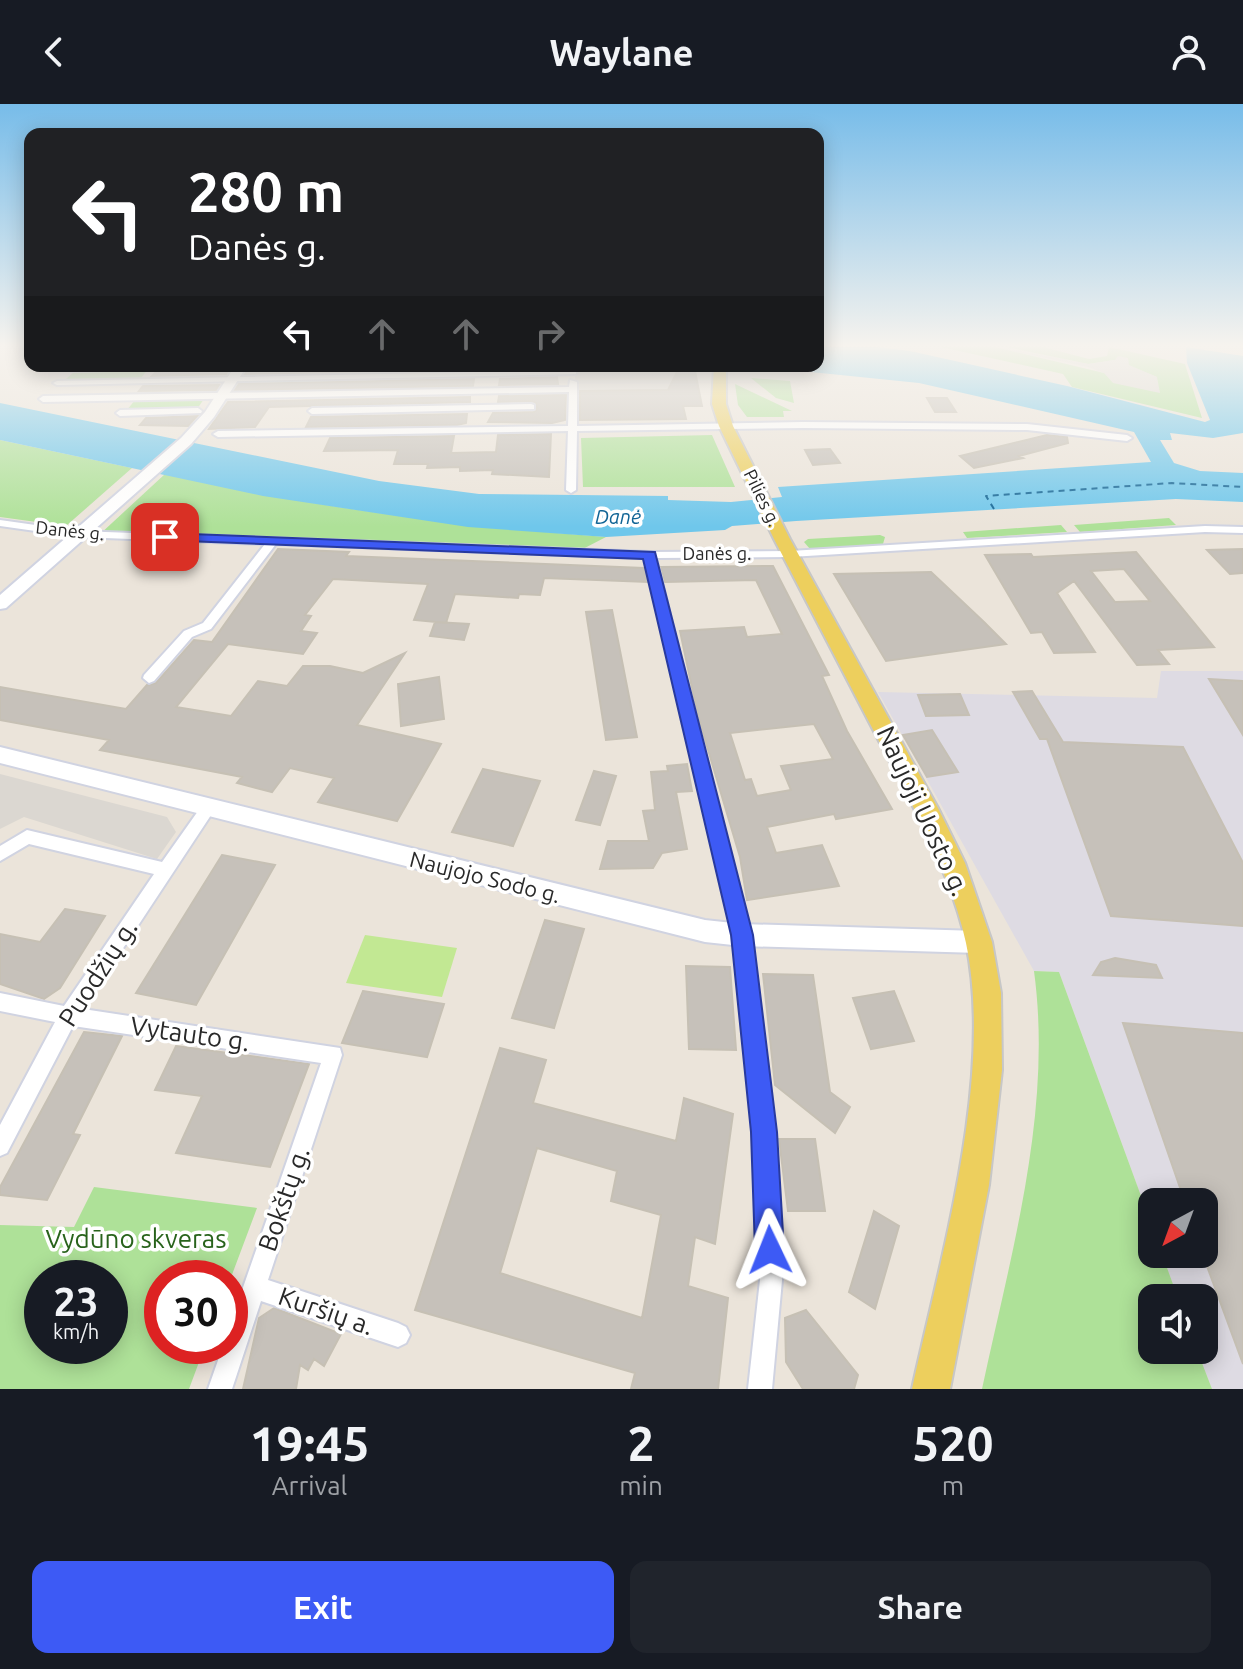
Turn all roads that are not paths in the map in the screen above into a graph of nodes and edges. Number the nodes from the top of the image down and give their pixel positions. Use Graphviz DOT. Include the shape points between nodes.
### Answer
graph roads {
  1 [pos="125,407"];
  2 [pos="213,407"];
  3 [pos="314,407"];
  4 [pos="494,407"];
  5 [pos="531,407"];
  6 [pos="571,407"];
  7 [pos="720,407"];
  8 [pos="403,409"];
  9 [pos="198,411"];
  10 [pos="312,411"];
  11 [pos="726,426"];
  12 [pos="570,428"];
  13 [pos="492,429"];
  14 [pos="399,431"];
  15 [pos="303,433"];
  16 [pos="218,434"];
  17 [pos="1127,438"];
  18 [pos="571,490"];
  19 [pos="0,523"];
  20 [pos="1243,530"];
  21 [pos="78,534"];
  22 [pos="272,542"];
  23 [pos="786,546"];
  24 [pos="650,555"];
  25 [pos="0,604"];
  26 [pos="149,678"];
  27 [pos="0,755"];
  28 [pos="208,808"];
  29 [pos="0,854"];
  30 [pos="165,870"];
  31 [pos="742,935"];
  32 [pos="979,942"];
  33 [pos="0,1002"];
  34 [pos="68,1016"];
  35 [pos="333,1055"];
  36 [pos="0,1146"];
  37 [pos="254,1287"];
  38 [pos="398,1335"];
  39 [pos="220,1389"];
  40 [pos="760,1389"];
  41 [pos="931,1389"];
  1 -- 9 [label="street" via="120,413"];
  2 -- 21 [label="main road" via="186,441"];
  3 -- 10 [label="street"];
  4 -- 5 [label="street"];
  4 -- 8 [label="street"];
  4 -- 13 [label="street"];
  6 -- 12 [label="street"];
  7 -- 11 [label="main road, Pilies g."];
  8 -- 10 [label="street"];
  8 -- 14 [label="street"];
  10 -- 15 [label="street"];
  11 -- 12 [label="street"];
  11 -- 17 [label="street" via="1027,427"];
  11 -- 23 [label="main road, Pilies g."];
  12 -- 13 [label="street"];
  12 -- 18 [label="street"];
  13 -- 14 [label="street"];
  14 -- 15 [label="street"];
  15 -- 16 [label="street"];
  19 -- 21 [label="street, Danės g."];
  20 -- 23 [label="street, Danės g."];
  21 -- 22 [label="street, Danės g."];
  21 -- 25 [label="main road"];
  22 -- 24 [label="street, Danės g."];
  22 -- 26 [label="street" via="207,626 188,634"];
  23 -- 24 [label="street, Danės g."];
  23 -- 32 [label="main road, Naujoji Uosto g." via="953,863"];
  24 -- 31 [label="street"];
  27 -- 28 [label="main road, Naujojo Sodo g."];
  28 -- 30 [label="street, Puodžių g."];
  28 -- 31 [label="main road, Naujojo Sodo g." via="671,923"];
  29 -- 30 [label="street" via="27,837"];
  30 -- 34 [label="street, Puodžių g."];
  31 -- 32 [label="main road, Naujojo Sodo g."];
  31 -- 40 [label="street" via="764,1132 771,1280"];
  32 -- 41 [label="main road, Naujoji Uosto g." via="987,993 987,1070 973,1185"];
  33 -- 34 [label="street, Vytauto g."];
  34 -- 35 [label="street, Vytauto g."];
  34 -- 36 [label="street, Puodžių g."];
  35 -- 37 [label="street, Bokštų g."];
  37 -- 38 [label="street, Kuršių a."];
  37 -- 39 [label="street, Bokštų g."];
}
